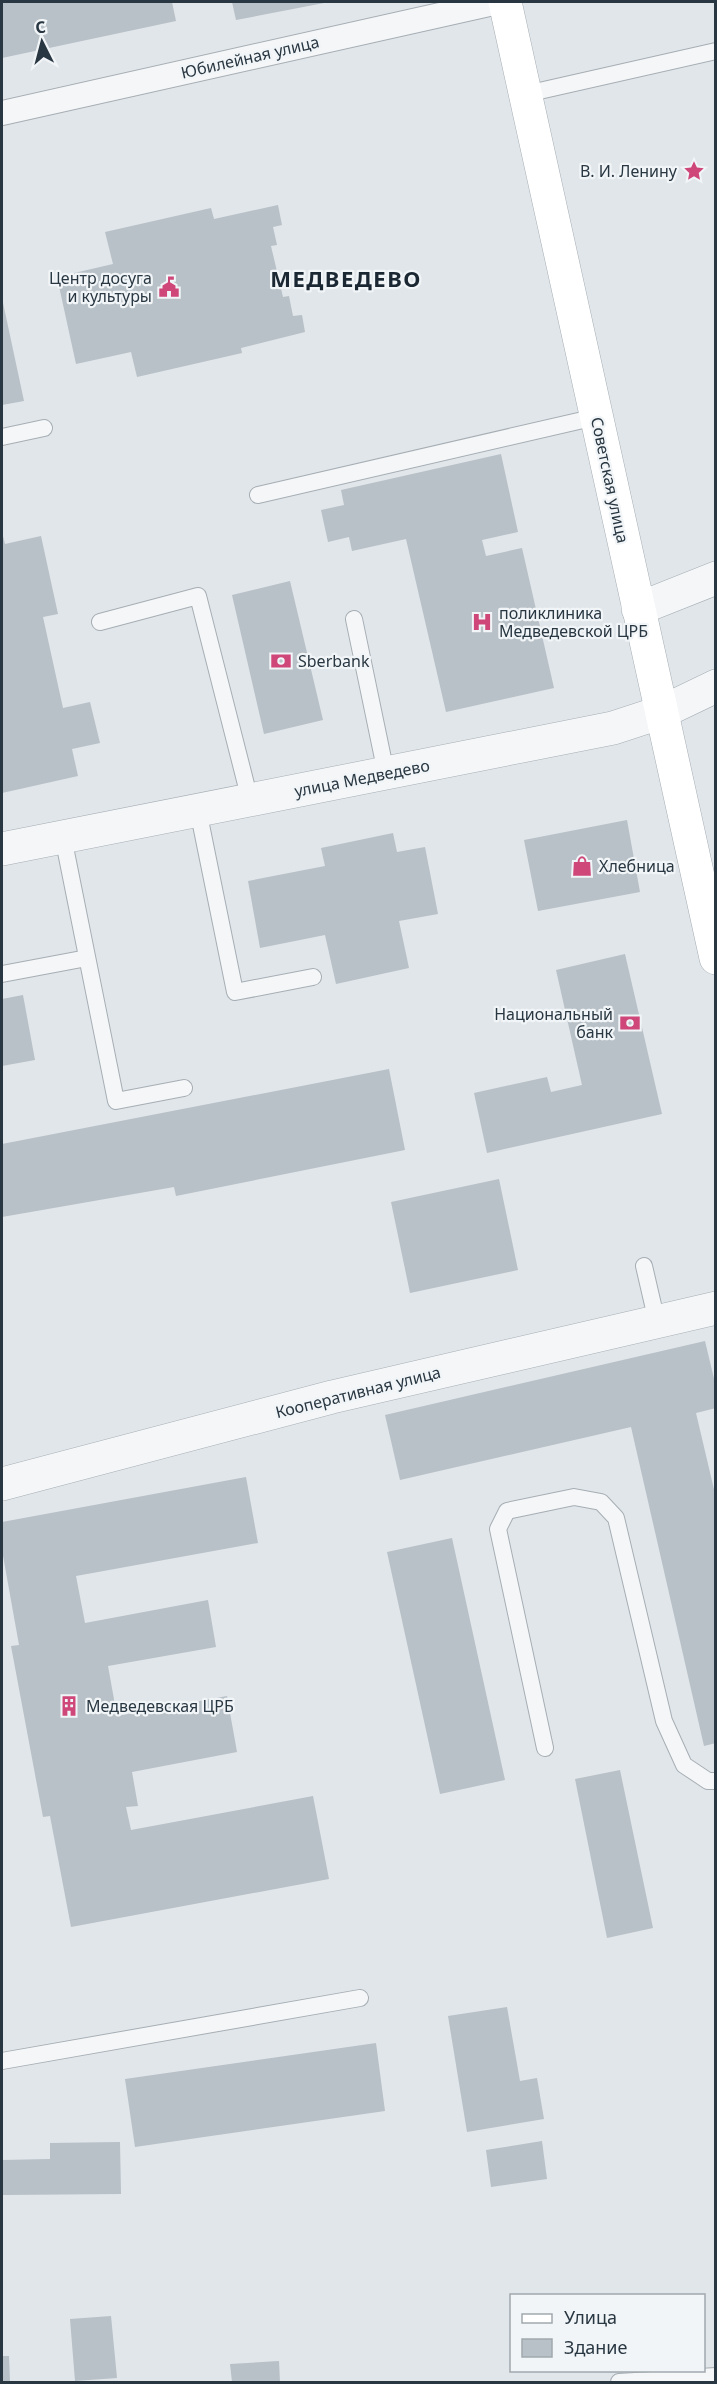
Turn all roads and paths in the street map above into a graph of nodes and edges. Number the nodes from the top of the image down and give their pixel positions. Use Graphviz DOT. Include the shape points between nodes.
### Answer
graph roads {
  1 [pos="498,2"];
  2 [pos="505,2"];
  3 [pos="716,51"];
  4 [pos="526,94"];
  5 [pos="2,113"];
  6 [pos="596,417"];
  7 [pos="44,428"];
  8 [pos="2,437"];
  9 [pos="258,495"];
  10 [pos="716,578"];
  11 [pos="638,609"];
  12 [pos="354,619"];
  13 [pos="100,622"];
  14 [pos="716,686"];
  15 [pos="662,711"];
  16 [pos="386,772"];
  17 [pos="250,800"];
  18 [pos="198,810"];
  19 [pos="63,837"];
  20 [pos="2,849"];
  21 [pos="87,958"];
  22 [pos="716,958"];
  23 [pos="2,974"];
  24 [pos="312,977"];
  25 [pos="184,1088"];
  26 [pos="644,1266"];
  27 [pos="716,1308"];
  28 [pos="657,1322"];
  29 [pos="2,1484"];
  30 [pos="545,1748"];
  31 [pos="716,1781"];
  32 [pos="360,1998"];
  33 [pos="2,2061"];
  34 [pos="716,2376"];
  35 [pos="619,2382"];
  1 -- 5 [label="street, Юбилейная улица"];
  2 -- 4 [label="main road, Советская улица"];
  3 -- 4 [label="lane"];
  4 -- 6 [label="main road, Советская улица"];
  6 -- 9 [label="lane"];
  6 -- 11 [label="main road, Советская улица"];
  7 -- 8 [label="lane"];
  10 -- 11 [label="street"];
  11 -- 15 [label="main road, Советская улица"];
  12 -- 16 [label="lane"];
  13 -- 17 [label="lane" via="198,597"];
  14 -- 15 [label="street, улица Медведево"];
  15 -- 16 [label="street, улица Медведево" via="613,728"];
  15 -- 22 [label="main road, Советская улица"];
  16 -- 17 [label="street, улица Медведево"];
  17 -- 18 [label="street, улица Медведево"];
  18 -- 19 [label="street, улица Медведево"];
  18 -- 24 [label="lane" via="235,992"];
  19 -- 20 [label="street, улица Медведево"];
  19 -- 21 [label="lane"];
  21 -- 23 [label="lane"];
  21 -- 25 [label="lane" via="116,1101"];
  26 -- 28 [label="lane"];
  27 -- 28 [label="street, Кооперативная улица"];
  28 -- 29 [label="street, Кооперативная улица" via="332,1397"];
  30 -- 31 [label="lane" via="498,1529 507,1511 574,1497 601,1502 616,1518 664,1721 684,1765 708,1781"];
  32 -- 33 [label="lane"];
  34 -- 35 [label="lane"];
}
